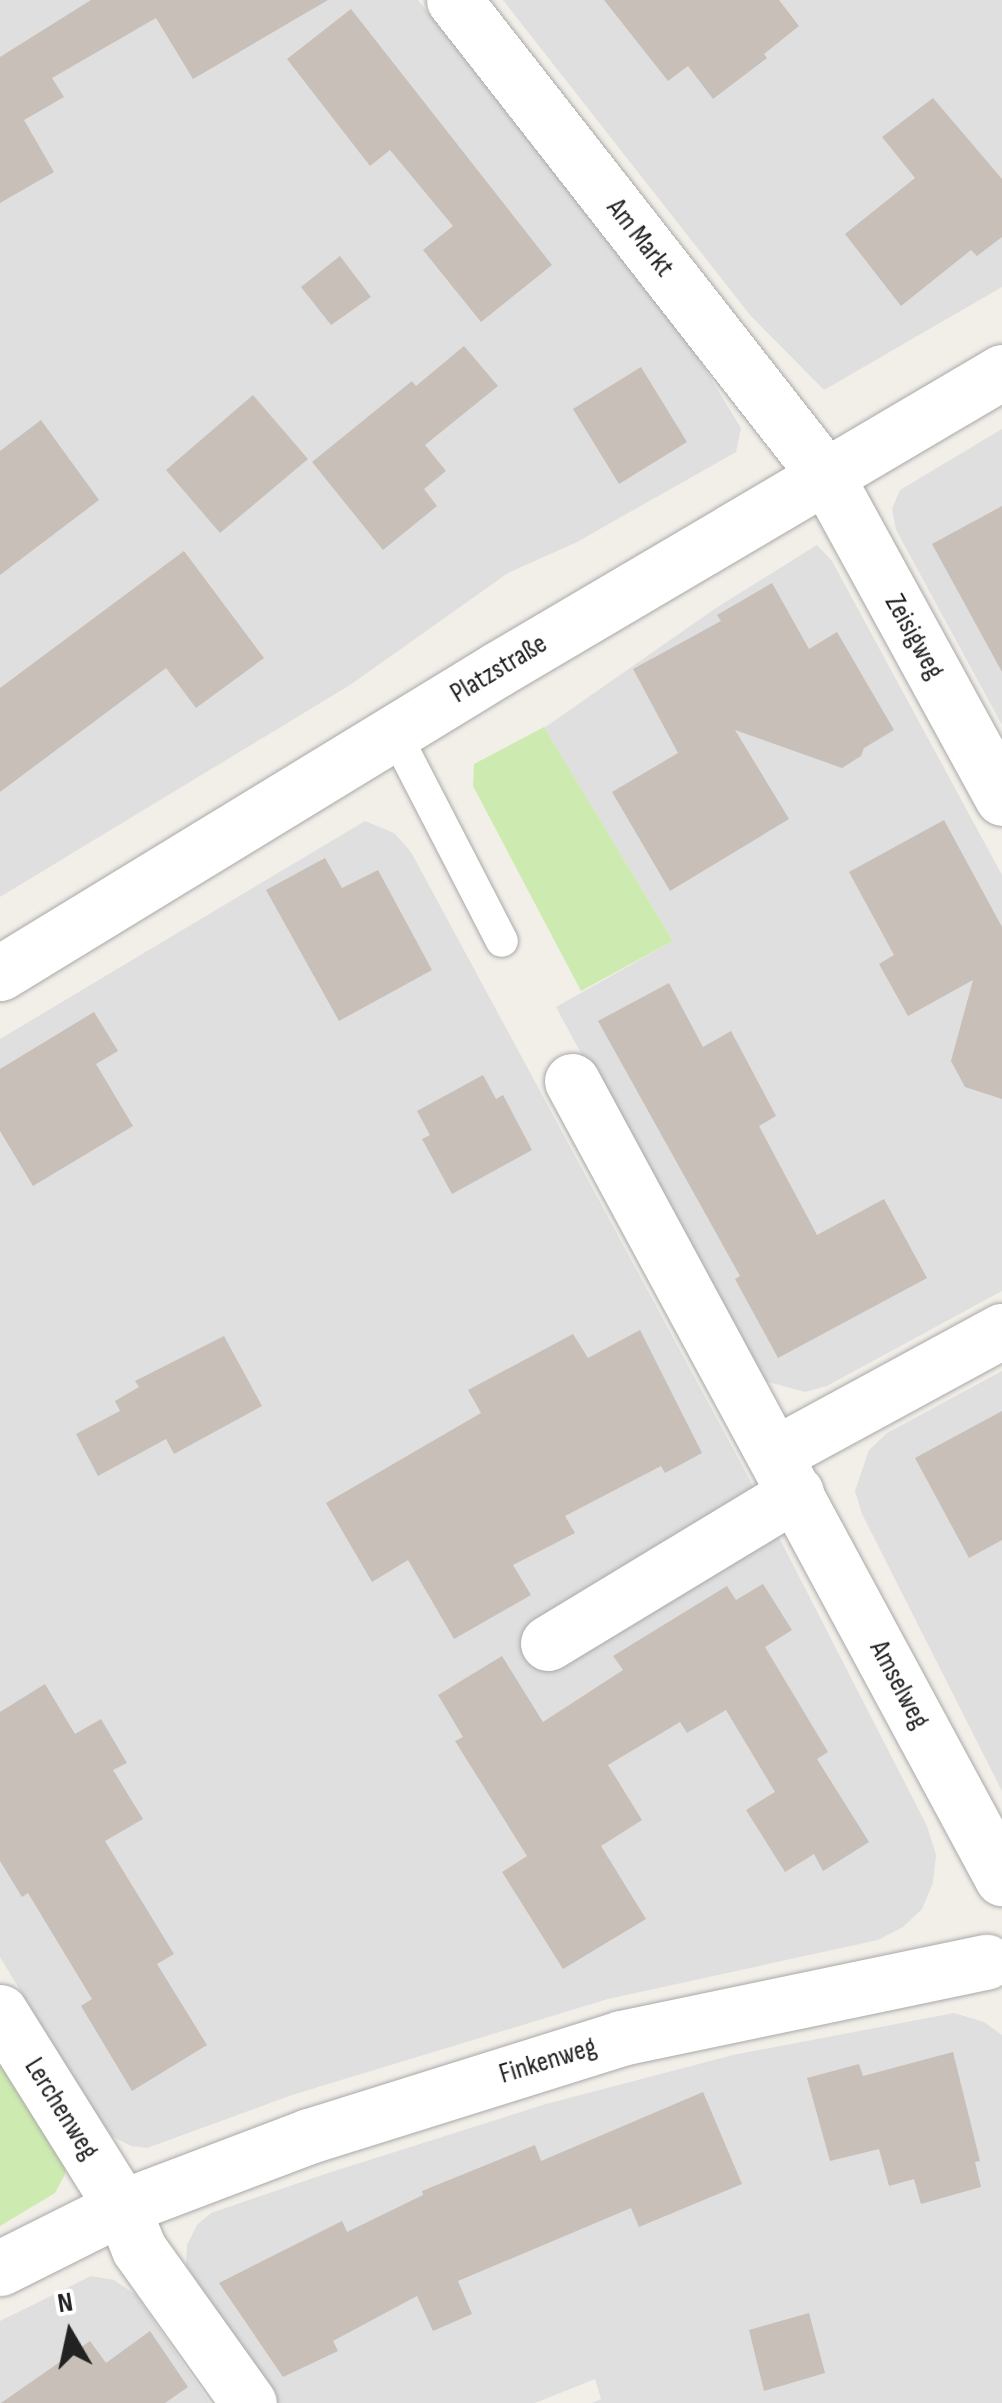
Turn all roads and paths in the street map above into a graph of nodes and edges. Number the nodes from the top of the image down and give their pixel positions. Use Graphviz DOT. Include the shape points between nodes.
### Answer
graph roads {
  1 [pos="454,0"];
  2 [pos="1002,372"];
  3 [pos="826,476"];
  4 [pos="394,732"];
  5 [pos="1002,798"];
  6 [pos="502,941"];
  7 [pos="0,973"];
  8 [pos="572,1081"];
  9 [pos="1002,1331"];
  10 [pos="785,1474"];
  11 [pos="548,1643"];
  12 [pos="1002,1878"];
  13 [pos="997,1957"];
  14 [pos="0,2012"];
  15 [pos="122,2207"];
  16 [pos="0,2268"];
  17 [pos="248,2403"];
  1 -- 3 [label="street, Am Markt"];
  2 -- 3 [label="street, Platzstraße"];
  3 -- 4 [label="street, Platzstraße"];
  3 -- 5 [label="street, Zeisigweg"];
  4 -- 6 [label="lane"];
  4 -- 7 [label="street, Platzstraße"];
  8 -- 10 [label="street, Amselweg"];
  9 -- 10 [label="street"];
  10 -- 11 [label="street"];
  10 -- 12 [label="street, Amselweg"];
  13 -- 15 [label="street, Finkenweg" via="622,2038 308,2136"];
  14 -- 15 [label="street, Lerchenweg"];
  15 -- 16 [label="street, Finkenweg"];
  15 -- 17 [label="street" via="140,2249"];
}
